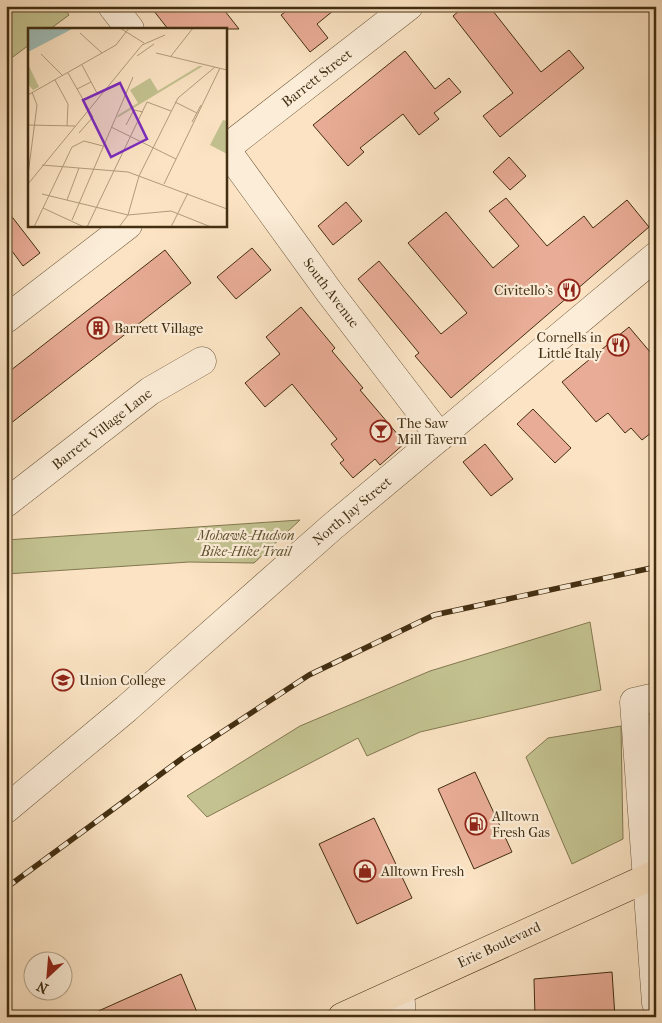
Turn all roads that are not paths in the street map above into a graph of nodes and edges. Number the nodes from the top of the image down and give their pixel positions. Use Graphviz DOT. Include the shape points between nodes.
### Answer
graph roads {
  1 [pos="112,6"];
  2 [pos="410,6"];
  3 [pos="129,28"];
  4 [pos="226,148"];
  5 [pos="226,150"];
  6 [pos="127,226"];
  7 [pos="656,256"];
  8 [pos="6,319"];
  9 [pos="202,361"];
  10 [pos="440,437"];
  11 [pos="6,503"];
  12 [pos="645,699"];
  13 [pos="6,809"];
  14 [pos="651,876"];
  15 [pos="656,1003"];
  16 [pos="401,1004"];
  17 [pos="342,1017"];
  1 -- 3 [label="street"];
  2 -- 4 [label="street, Barrett Street"];
  5 -- 10 [label="street, South Avenue"];
  6 -- 8 [label="street"];
  7 -- 10 [label="street, North Jay Street"];
  9 -- 11 [label="street, Barrett Village Lane" via="150,390"];
  10 -- 13 [label="street, North Jay Street"];
  12 -- 14 [label="street"];
  14 -- 15 [label="street"];
  14 -- 16 [label="highway, Erie Boulevard"];
  16 -- 17 [label="highway, Erie Boulevard"];
}
